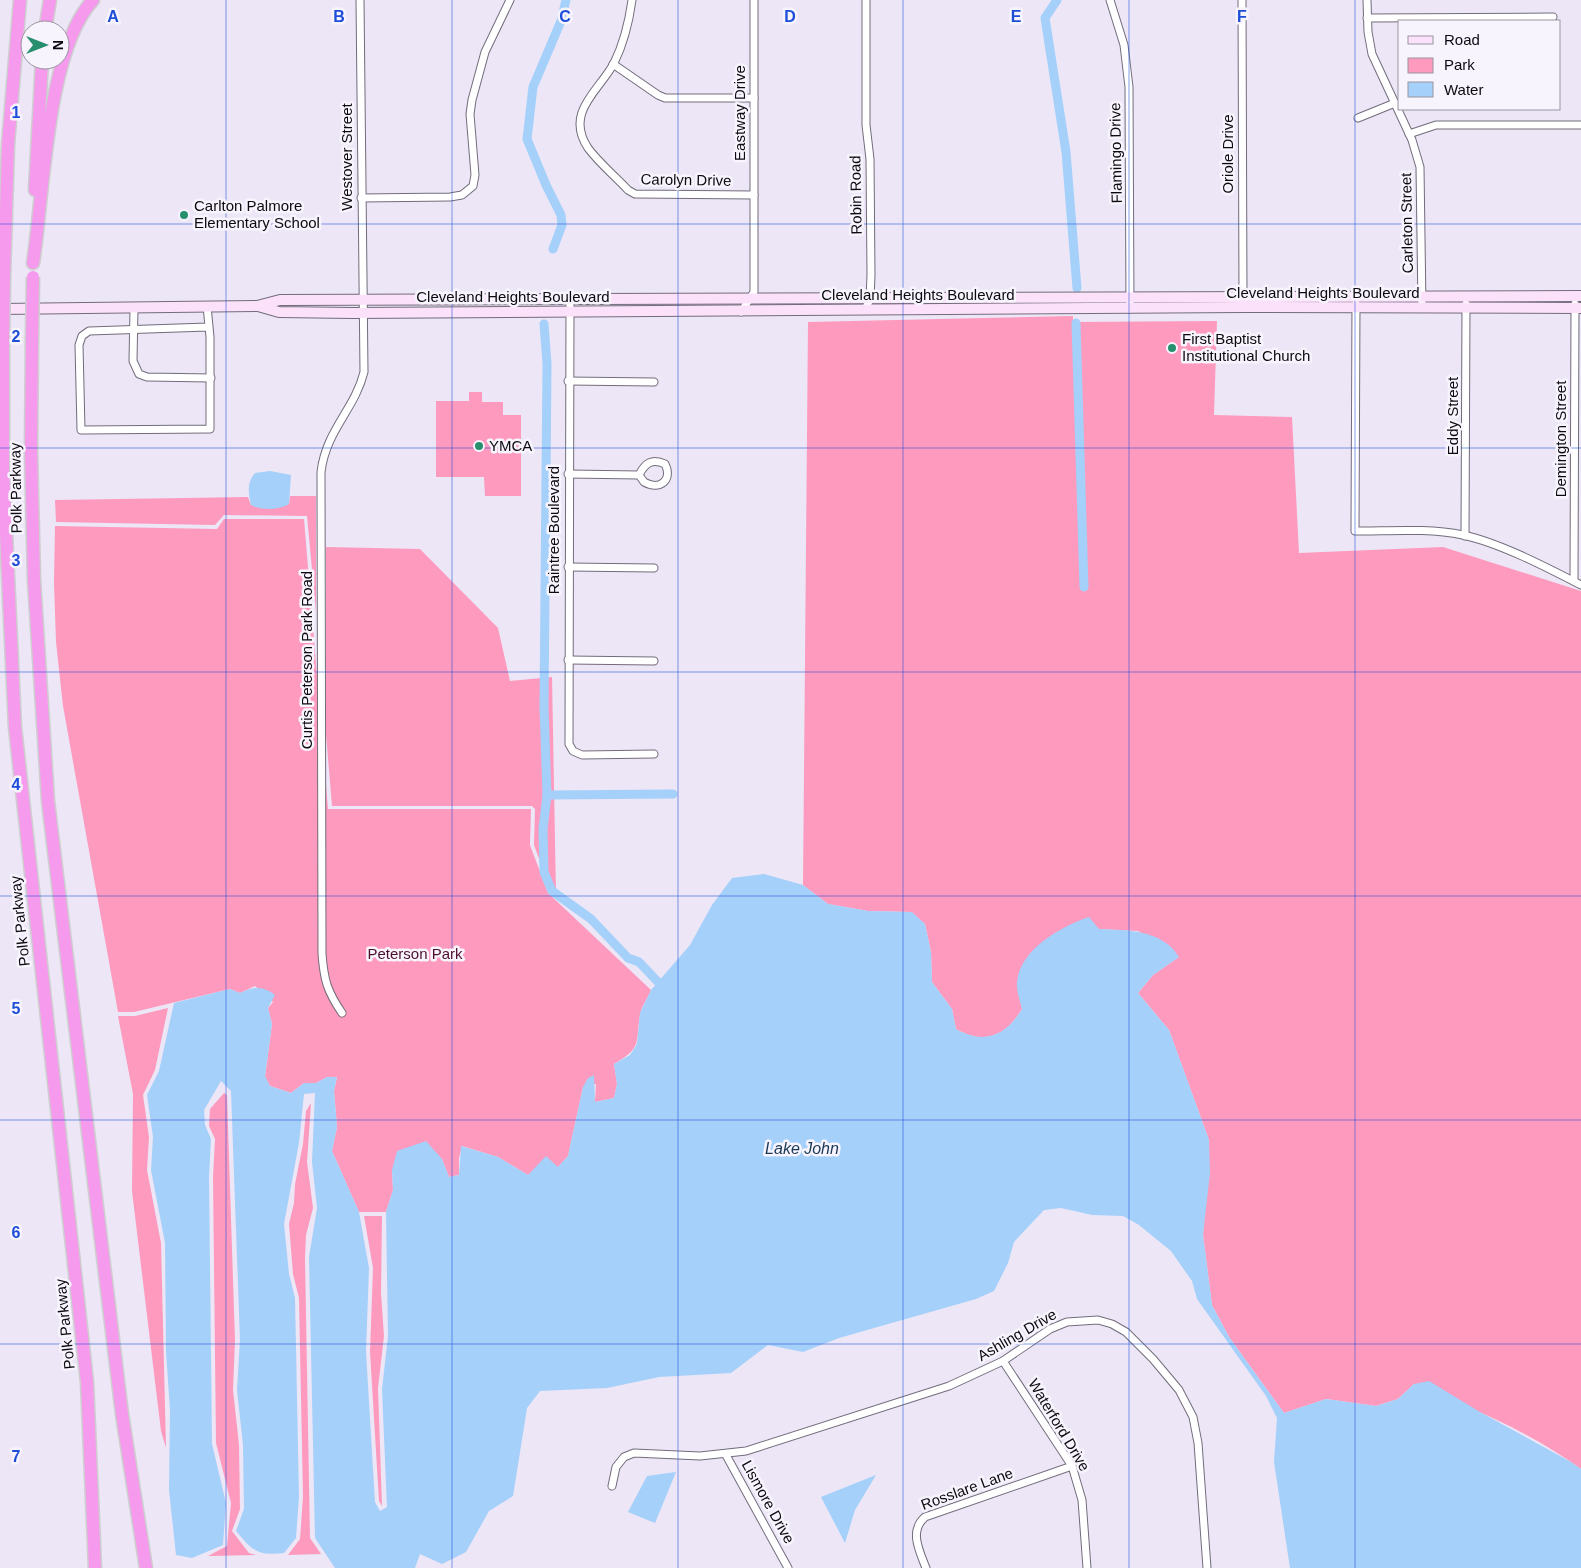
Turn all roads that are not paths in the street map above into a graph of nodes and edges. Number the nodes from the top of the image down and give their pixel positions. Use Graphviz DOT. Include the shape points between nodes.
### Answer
graph roads {
  1 [pos="20,0"];
  2 [pos="50,0"];
  3 [pos="93,0"];
  4 [pos="360,0"];
  5 [pos="510,0"];
  6 [pos="632,0"];
  7 [pos="754,0"];
  8 [pos="866,0"];
  9 [pos="1110,0"];
  10 [pos="1242,0"];
  11 [pos="1367,0"];
  12 [pos="1553,17"];
  13 [pos="1367,18"];
  14 [pos="47,20"];
  15 [pos="614,64"];
  16 [pos="42,70"];
  17 [pos="754,98"];
  18 [pos="1394,103"];
  19 [pos="1358,118"];
  20 [pos="1581,125"];
  21 [pos="1409,134"];
  22 [pos="754,195"];
  23 [pos="361,198"];
  24 [pos="33,263"];
  25 [pos="1242,296"];
  26 [pos="1357,296"];
  27 [pos="1422,296"];
  28 [pos="1466,296"];
  29 [pos="1578,296"];
  30 [pos="1010,298"];
  31 [pos="1067,298"];
  32 [pos="1130,298"];
  33 [pos="870,299"];
  34 [pos="363,300"];
  35 [pos="570,300"];
  36 [pos="749,300"];
  37 [pos="207,306"];
  38 [pos="257,306"];
  39 [pos="1242,307"];
  40 [pos="1422,307"];
  41 [pos="1356,308"];
  42 [pos="1466,308"];
  43 [pos="1578,308"];
  44 [pos="0,309"];
  45 [pos="134,309"];
  46 [pos="1010,309"];
  47 [pos="1067,309"];
  48 [pos="1130,309"];
  49 [pos="865,310"];
  50 [pos="570,311"];
  51 [pos="741,312"];
  52 [pos="363,313"];
  53 [pos="208,327"];
  54 [pos="133,330"];
  55 [pos="211,378"];
  56 [pos="568,381"];
  57 [pos="654,382"];
  58 [pos="1578,384"];
  59 [pos="568,474"];
  60 [pos="639,475"];
  61 [pos="1466,536"];
  62 [pos="568,567"];
  63 [pos="654,568"];
  64 [pos="1578,583"];
  65 [pos="568,660"];
  66 [pos="654,661"];
  67 [pos="654,754"];
  68 [pos="342,1013"];
  69 [pos="1003,1361"];
  70 [pos="847,1419"];
  71 [pos="726,1455"];
  72 [pos="1072,1466"];
  73 [pos="612,1486"];
  74 [pos="95,1568"];
  75 [pos="146,1568"];
  76 [pos="788,1568"];
  77 [pos="926,1568"];
  78 [pos="1087,1568"];
  79 [pos="1207,1568"];
  1 -- 74 [label="highway, Polk Parkway, bridge" via="8,144 3,339 3,476 15,727 87,1382"];
  2 -- 14 [label="highway"];
  3 -- 24 [label="highway" via="78,22 63,61 50,122"];
  4 -- 23 [label="street, Westover Street"];
  5 -- 23 [label="street" via="485,52 472,100 473,186 462,195"];
  6 -- 15 [label="street, Carolyn Drive" via="625,36"];
  7 -- 17 [label="street, Eastway Drive"];
  8 -- 33 [label="street, Robin Road"];
  9 -- 32 [label="street, Flamingo Drive" via="1124,45 1129,87"];
  10 -- 25 [label="street, Oriole Drive"];
  11 -- 13 [label="street, Carleton Street"];
  12 -- 13 [label="street"];
  13 -- 18 [label="street, Carleton Street" via="1372,54"];
  15 -- 17 [label="street" via="665,98"];
  15 -- 22 [label="street, Carolyn Drive" via="588,97 580,122 587,147 628,190 642,196"];
  16 -- 24 [label="highway, Polk Parkway"];
  17 -- 22 [label="street, Eastway Drive"];
  18 -- 19 [label="street"];
  18 -- 21 [label="street, Carleton Street"];
  20 -- 21 [label="street" via="1436,125"];
  21 -- 27 [label="street, Carleton Street" via="1420,167"];
  22 -- 36 [label="street, Eastway Drive" via="754,292"];
  23 -- 34 [label="street, Westover Street"];
  24 -- 75 [label="highway, Polk Parkway, bridge" via="31,449 34,580 48,801 122,1414"];
  25 -- 26 [label="street, Cleveland Heights Boulevard"];
  25 -- 32 [label="street, Cleveland Heights Boulevard"];
  25 -- 39 [label="street, Oriole Drive"];
  26 -- 27 [label="street, Cleveland Heights Boulevard"];
  26 -- 41 [label="street"];
  27 -- 28 [label="street, Cleveland Heights Boulevard"];
  27 -- 40 [label="street, Carleton Street"];
  28 -- 29 [label="street, Cleveland Heights Boulevard"];
  28 -- 42 [label="street, Eddy Street"];
  29 -- 43 [label="street, Demington Street"];
  30 -- 31 [label="street, Cleveland Heights Boulevard"];
  30 -- 33 [label="street, Cleveland Heights Boulevard"];
  30 -- 46 [label="street"];
  31 -- 32 [label="street, Cleveland Heights Boulevard"];
  31 -- 47 [label="street"];
  32 -- 48 [label="street, Flamingo Drive"];
  33 -- 36 [label="street, Cleveland Heights Boulevard"];
  33 -- 49 [label="street, Robin Road"];
  34 -- 35 [label="street, Cleveland Heights Boulevard"];
  34 -- 38 [label="street, Cleveland Heights Boulevard" via="280,300"];
  34 -- 52 [label="street, Westover Street"];
  35 -- 36 [label="street, Cleveland Heights Boulevard"];
  35 -- 50 [label="street, Raintree Boulevard"];
  36 -- 51 [label="street, Eastway Drive"];
  37 -- 38 [label="street, Cleveland Heights Boulevard"];
  37 -- 45 [label="street, Cleveland Heights Boulevard"];
  37 -- 53 [label="street"];
  38 -- 52 [label="street, Cleveland Heights Boulevard" via="279,312"];
  39 -- 41 [label="street, Cleveland Heights Boulevard"];
  39 -- 48 [label="street, Cleveland Heights Boulevard"];
  40 -- 41 [label="street, Cleveland Heights Boulevard"];
  40 -- 42 [label="street, Cleveland Heights Boulevard"];
  41 -- 61 [label="street" via="1356,531 1413,531"];
  42 -- 43 [label="street, Cleveland Heights Boulevard"];
  42 -- 61 [label="street, Eddy Street"];
  43 -- 58 [label="street, Demington Street"];
  44 -- 45 [label="street, Cleveland Heights Boulevard"];
  45 -- 54 [label="street"];
  46 -- 47 [label="street, Cleveland Heights Boulevard"];
  46 -- 49 [label="street, Cleveland Heights Boulevard"];
  47 -- 48 [label="street, Cleveland Heights Boulevard"];
  49 -- 51 [label="street, Cleveland Heights Boulevard"];
  50 -- 51 [label="street, Cleveland Heights Boulevard"];
  50 -- 52 [label="street, Cleveland Heights Boulevard"];
  50 -- 56 [label="street, Raintree Boulevard"];
  52 -- 68 [label="street, Curtis Peterson Park Road" via="362,383 329,442 321,472 322,954 329,994"];
  53 -- 54 [label="street"];
  53 -- 55 [label="street"];
  54 -- 55 [label="street" via="133,361 142,376"];
  54 -- 55 [label="street" via="89,331 82,336 79,345 81,430 210,429"];
  56 -- 57 [label="street"];
  56 -- 59 [label="street, Raintree Boulevard"];
  58 -- 64 [label="street, Demington Street"];
  59 -- 60 [label="street"];
  59 -- 62 [label="street, Raintree Boulevard"];
  61 -- 64 [label="street"];
  62 -- 63 [label="street"];
  62 -- 65 [label="street, Raintree Boulevard"];
  65 -- 66 [label="street"];
  65 -- 67 [label="street, Raintree Boulevard" via="568,744 580,755"];
  69 -- 70 [label="street, Ashling Drive" via="949,1386"];
  69 -- 72 [label="street, Waterford Drive"];
  69 -- 79 [label="street, Ashling Drive" via="1050,1329 1081,1319 1112,1324 1126,1332 1153,1359 1179,1390 1193,1416 1198,1443"];
  70 -- 71 [label="street, Lismore Drive"];
  71 -- 73 [label="street" via="634,1453 624,1457 616,1467"];
  71 -- 76 [label="street, Lismore Drive"];
  72 -- 77 [label="street, Rosslare Lane" via="925,1517 918,1523 916,1541"];
  72 -- 78 [label="street, Waterford Drive" via="1082,1500"];
}
